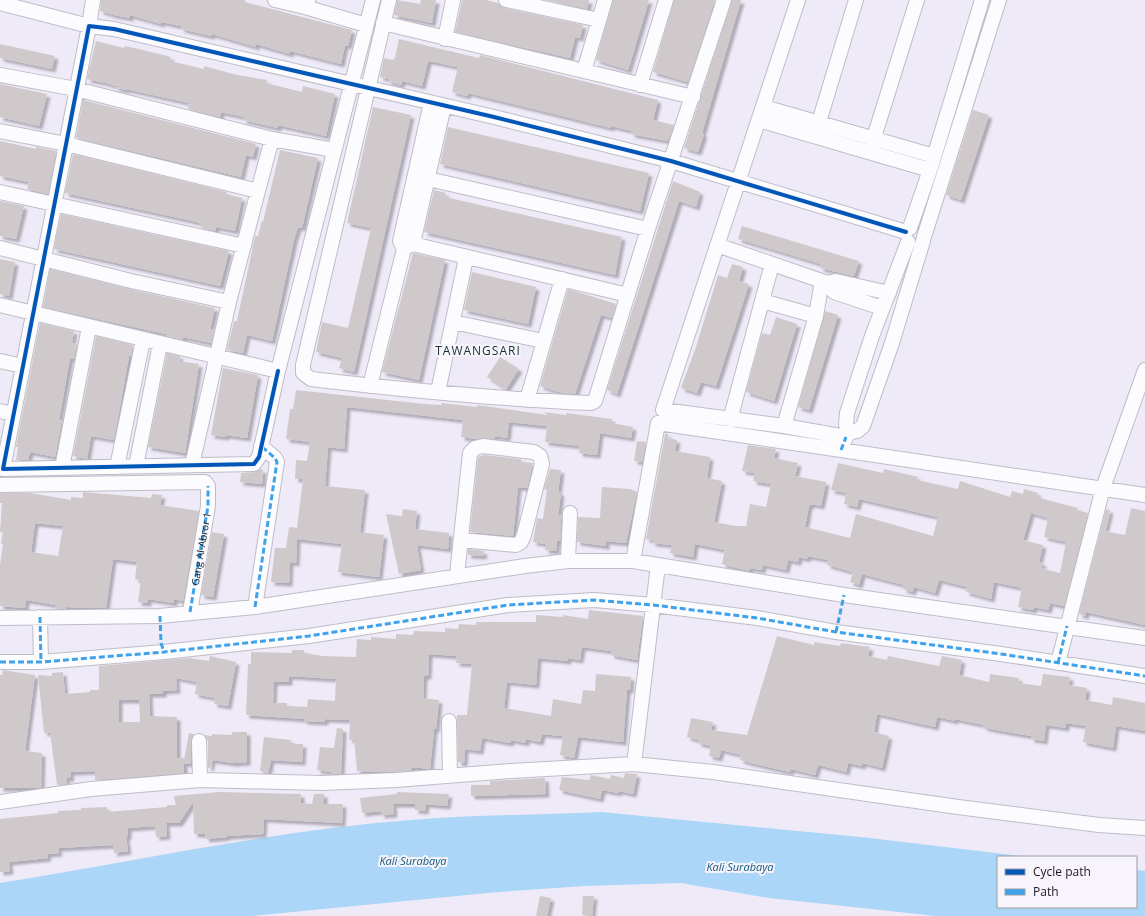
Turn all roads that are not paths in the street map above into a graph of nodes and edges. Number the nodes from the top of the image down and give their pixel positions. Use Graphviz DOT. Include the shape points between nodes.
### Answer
graph roads {
  1 [pos="93,0"];
  2 [pos="275,0"];
  3 [pos="372,0"];
  4 [pos="388,0"];
  5 [pos="454,0"];
  6 [pos="506,0"];
  7 [pos="605,0"];
  8 [pos="666,0"];
  9 [pos="724,0"];
  10 [pos="798,0"];
  11 [pos="856,0"];
  12 [pos="917,0"];
  13 [pos="982,0"];
  14 [pos="1000,0"];
  15 [pos="0,3"];
  16 [pos="306,4"];
  17 [pos="599,20"];
  18 [pos="383,23"];
  19 [pos="366,25"];
  20 [pos="89,26"];
  21 [pos="446,39"];
  22 [pos="584,71"];
  23 [pos="0,75"];
  24 [pos="957,83"];
  25 [pos="351,84"];
  26 [pos="640,85"];
  27 [pos="972,87"];
  28 [pos="368,88"];
  29 [pos="76,89"];
  30 [pos="693,97"];
  31 [pos="438,105"];
  32 [pos="761,113"];
  33 [pos="816,129"];
  34 [pos="0,131"];
  35 [pos="272,139"];
  36 [pos="66,144"];
  37 [pos="871,145"];
  38 [pos="334,150"];
  39 [pos="934,156"];
  40 [pos="671,161"];
  41 [pos="930,170"];
  42 [pos="421,178"];
  43 [pos="738,181"];
  44 [pos="258,191"];
  45 [pos="0,192"];
  46 [pos="54,203"];
  47 [pos="648,229"];
  48 [pos="908,234"];
  49 [pos="923,239"];
  50 [pos="406,244"];
  51 [pos="717,245"];
  52 [pos="244,246"];
  53 [pos="0,248"];
  54 [pos="44,258"];
  55 [pos="466,258"];
  56 [pos="772,264"];
  57 [pos="562,279"];
  58 [pos="825,282"];
  59 [pos="889,292"];
  60 [pos="628,295"];
  61 [pos="762,301"];
  62 [pos="229,302"];
  63 [pos="0,305"];
  64 [pos="882,308"];
  65 [pos="33,313"];
  66 [pos="816,316"];
  67 [pos="453,322"];
  68 [pos="89,327"];
  69 [pos="872,336"];
  70 [pos="143,340"];
  71 [pos="543,341"];
  72 [pos="892,343"];
  73 [pos="160,344"];
  74 [pos="217,357"];
  75 [pos="0,361"];
  76 [pos="23,366"];
  77 [pos="1145,370"];
  78 [pos="278,371"];
  79 [pos="370,386"];
  80 [pos="438,392"];
  81 [pos="527,400"];
  82 [pos="7,413"];
  83 [pos="730,420"];
  84 [pos="784,426"];
  85 [pos="845,440"];
  86 [pos="269,452"];
  87 [pos="192,465"];
  88 [pos="136,466"];
  89 [pos="117,467"];
  90 [pos="62,468"];
  91 [pos="0,485"];
  92 [pos="1103,488"];
  93 [pos="1145,495"];
  94 [pos="570,513"];
  95 [pos="461,540"];
  96 [pos="568,561"];
  97 [pos="633,561"];
  98 [pos="658,568"];
  99 [pos="457,575"];
  100 [pos="654,601"];
  101 [pos="255,606"];
  102 [pos="190,612"];
  103 [pos="40,617"];
  104 [pos="0,618"];
  105 [pos="1066,630"];
  106 [pos="1145,638"];
  107 [pos="1058,661"];
  108 [pos="0,662"];
  109 [pos="41,662"];
  110 [pos="1145,676"];
  111 [pos="449,721"];
  112 [pos="199,741"];
  113 [pos="634,764"];
  114 [pos="450,776"];
  115 [pos="200,780"];
  116 [pos="0,802"];
  117 [pos="1145,828"];
  1 -- 20 [label="street"];
  2 -- 16 [label="street"];
  3 -- 19 [label="street"];
  4 -- 18 [label="street"];
  5 -- 21 [label="street"];
  6 -- 17 [label="street"];
  7 -- 17 [label="street"];
  8 -- 26 [label="street"];
  9 -- 30 [label="street"];
  10 -- 32 [label="street"];
  11 -- 33 [label="street"];
  12 -- 37 [label="street"];
  13 -- 24 [label="street"];
  14 -- 27 [label="street"];
  15 -- 20 [label="street"];
  16 -- 19 [label="street"];
  17 -- 22 [label="street"];
  18 -- 21 [label="street"];
  18 -- 28 [label="street"];
  19 -- 25 [label="street"];
  20 -- 25 [label="street" via="114,29"];
  20 -- 29 [label="street"];
  21 -- 22 [label="street"];
  22 -- 26 [label="street"];
  23 -- 29 [label="street"];
  24 -- 27 [label="street"];
  24 -- 39 [label="street"];
  25 -- 28 [label="street"];
  25 -- 38 [label="street"];
  26 -- 30 [label="street"];
  27 -- 49 [label="street"];
  28 -- 31 [label="street"];
  28 -- 79 [label="street" via="303,370 305,376 311,379"];
  29 -- 35 [label="street"];
  29 -- 36 [label="street"];
  30 -- 40 [label="street"];
  31 -- 40 [label="street"];
  31 -- 42 [label="street"];
  32 -- 33 [label="street"];
  32 -- 43 [label="street"];
  33 -- 37 [label="street"];
  34 -- 36 [label="street"];
  35 -- 38 [label="street"];
  35 -- 44 [label="street"];
  36 -- 44 [label="street"];
  36 -- 46 [label="street"];
  37 -- 39 [label="street"];
  37 -- 41 [label="street"];
  38 -- 78 [label="street"];
  39 -- 41 [label="street"];
  40 -- 43 [label="street"];
  40 -- 47 [label="street"];
  41 -- 48 [label="street"];
  42 -- 47 [label="street"];
  42 -- 50 [label="street"];
  43 -- 48 [label="street"];
  43 -- 51 [label="street"];
  44 -- 52 [label="street"];
  45 -- 46 [label="street"];
  46 -- 52 [label="street"];
  46 -- 54 [label="street"];
  47 -- 60 [label="street"];
  48 -- 49 [label="street" via="913,245 918,245"];
  48 -- 59 [label="street"];
  49 -- 72 [label="street"];
  50 -- 55 [label="street"];
  50 -- 79 [label="street"];
  51 -- 56 [label="street"];
  51 -- 83 [label="street" via="663,410"];
  52 -- 62 [label="street"];
  53 -- 54 [label="street"];
  54 -- 62 [label="street" via="131,281"];
  54 -- 65 [label="street"];
  55 -- 57 [label="street"];
  55 -- 67 [label="street"];
  56 -- 58 [label="street"];
  56 -- 61 [label="street"];
  57 -- 60 [label="street"];
  57 -- 71 [label="street"];
  58 -- 59 [label="street" via="836,281"];
  58 -- 64 [label="street" via="834,292"];
  58 -- 66 [label="street"];
  59 -- 64 [label="street"];
  60 -- 81 [label="street" via="594,402"];
  61 -- 66 [label="street"];
  61 -- 83 [label="street"];
  62 -- 74 [label="street"];
  63 -- 65 [label="street"];
  64 -- 69 [label="street"];
  65 -- 68 [label="street"];
  65 -- 76 [label="street"];
  66 -- 84 [label="street"];
  67 -- 71 [label="street"];
  67 -- 80 [label="street"];
  68 -- 70 [label="street"];
  68 -- 90 [label="street"];
  69 -- 72 [label="street"];
  69 -- 85 [label="street" via="847,413"];
  70 -- 73 [label="street"];
  70 -- 89 [label="street"];
  71 -- 81 [label="street"];
  72 -- 85 [label="street" via="863,426"];
  73 -- 74 [label="street"];
  73 -- 88 [label="street"];
  74 -- 78 [label="street"];
  74 -- 87 [label="street"];
  75 -- 76 [label="street"];
  76 -- 82 [label="street"];
  77 -- 92 [label="street"];
  78 -- 86 [label="street"];
  79 -- 80 [label="street"];
  80 -- 81 [label="street"];
  82 -- 90 [label="street" via="3,469"];
  83 -- 84 [label="street"];
  84 -- 85 [label="street"];
  85 -- 92 [label="street"];
  85 -- 97 [label="street" via="658,423"];
  86 -- 87 [label="street" via="259,457 254,464"];
  86 -- 101 [label="street" via="276,472"];
  87 -- 88 [label="street"];
  88 -- 89 [label="street"];
  89 -- 90 [label="street"];
  91 -- 102 [label="street, Gang Al-Abror 1" via="205,482 208,486 208,506"];
  92 -- 93 [label="street"];
  92 -- 105 [label="street"];
  94 -- 96 [label="street"];
  95 -- 95 [label="street" via="470,453 475,448 483,446 534,452 540,456 542,464 521,542 516,545"];
  95 -- 99 [label="street"];
  96 -- 97 [label="street"];
  96 -- 99 [label="street"];
  97 -- 98 [label="street"];
  98 -- 100 [label="street"];
  98 -- 105 [label="street"];
  99 -- 101 [label="street"];
  100 -- 107 [label="street" via="836,632"];
  100 -- 109 [label="street" via="594,600 508,605 265,642"];
  100 -- 113 [label="street"];
  101 -- 102 [label="street"];
  102 -- 103 [label="street" via="135,618"];
  103 -- 104 [label="street"];
  103 -- 109 [label="street"];
  105 -- 106 [label="street"];
  105 -- 107 [label="street"];
  107 -- 110 [label="street"];
  108 -- 109 [label="street"];
  111 -- 114 [label="street"];
  112 -- 115 [label="street"];
  113 -- 114 [label="street"];
  113 -- 117 [label="street" via="714,772 1099,825"];
  114 -- 115 [label="street" via="305,784"];
  115 -- 116 [label="street" via="91,789"];
}
